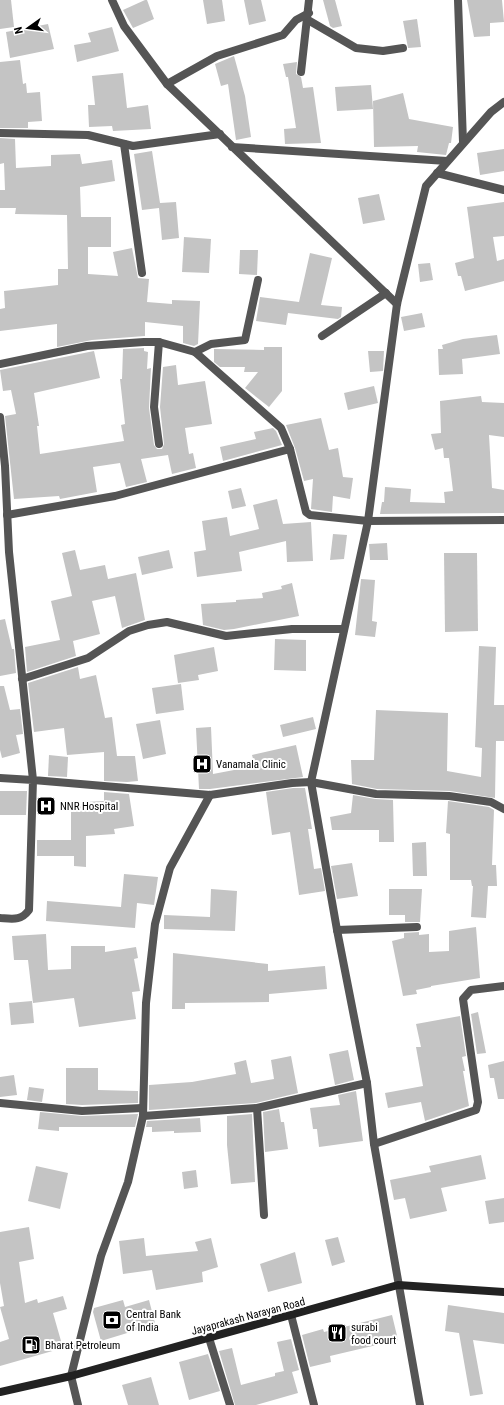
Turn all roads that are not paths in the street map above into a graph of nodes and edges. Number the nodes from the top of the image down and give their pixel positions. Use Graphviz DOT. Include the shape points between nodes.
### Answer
graph roads {
  1 [pos="112,0"];
  2 [pos="309,0"];
  3 [pos="458,0"];
  4 [pos="309,16"];
  5 [pos="404,48"];
  6 [pos="301,72"];
  7 [pos="167,84"];
  8 [pos="504,102"];
  9 [pos="0,133"];
  10 [pos="220,134"];
  11 [pos="463,142"];
  12 [pos="124,144"];
  13 [pos="232,147"];
  14 [pos="447,161"];
  15 [pos="437,173"];
  16 [pos="504,190"];
  17 [pos="142,273"];
  18 [pos="258,280"];
  19 [pos="386,293"];
  20 [pos="397,304"];
  21 [pos="322,336"];
  22 [pos="159,342"];
  23 [pos="195,352"];
  24 [pos="0,364"];
  25 [pos="0,417"];
  26 [pos="159,444"];
  27 [pos="290,449"];
  28 [pos="2,466"];
  29 [pos="7,515"];
  30 [pos="504,520"];
  31 [pos="368,521"];
  32 [pos="344,629"];
  33 [pos="22,679"];
  34 [pos="0,778"];
  35 [pos="33,780"];
  36 [pos="312,782"];
  37 [pos="210,795"];
  38 [pos="504,809"];
  39 [pos="0,918"];
  40 [pos="417,927"];
  41 [pos="337,930"];
  42 [pos="504,986"];
  43 [pos="367,1083"];
  44 [pos="0,1103"];
  45 [pos="257,1108"];
  46 [pos="143,1112"];
  47 [pos="374,1144"];
  48 [pos="264,1215"];
  49 [pos="398,1286"];
  50 [pos="504,1292"];
  51 [pos="291,1315"];
  52 [pos="208,1338"];
  53 [pos="71,1376"];
  54 [pos="0,1392"];
  55 [pos="78,1405"];
  56 [pos="230,1405"];
  57 [pos="314,1405"];
  58 [pos="420,1405"];
  1 -- 7 [label="street" via="124,26"];
  2 -- 4 [label="street"];
  3 -- 11 [label="street"];
  4 -- 5 [label="street" via="356,48 383,51"];
  4 -- 6 [label="street"];
  4 -- 7 [label="street" via="296,20 283,35 218,56"];
  7 -- 10 [label="street"];
  8 -- 11 [label="street"];
  9 -- 12 [label="street" via="88,135"];
  10 -- 12 [label="street" via="132,146"];
  10 -- 13 [label="street"];
  11 -- 14 [label="street"];
  12 -- 17 [label="street"];
  13 -- 14 [label="street"];
  13 -- 19 [label="street"];
  14 -- 15 [label="street"];
  15 -- 16 [label="street"];
  15 -- 20 [label="street" via="426,186"];
  18 -- 23 [label="street" via="245,340 211,344"];
  19 -- 20 [label="street"];
  19 -- 21 [label="street"];
  20 -- 31 [label="street"];
  22 -- 23 [label="street"];
  22 -- 24 [label="street" via="86,346"];
  22 -- 26 [label="street" via="154,407"];
  23 -- 27 [label="street" via="281,428"];
  25 -- 28 [label="street"];
  27 -- 29 [label="street" via="123,495"];
  27 -- 31 [label="street" via="308,514"];
  28 -- 29 [label="street"];
  29 -- 33 [label="street"];
  30 -- 31 [label="street"];
  31 -- 32 [label="street"];
  32 -- 33 [label="street" via="292,628 226,636 167,622 129,631 88,658"];
  32 -- 36 [label="street"];
  33 -- 35 [label="street"];
  34 -- 35 [label="street"];
  35 -- 37 [label="street"];
  35 -- 39 [label="street" via="29,910 25,916 18,919"];
  36 -- 37 [label="street"];
  36 -- 38 [label="street" via="376,794 449,796 491,802"];
  36 -- 41 [label="street"];
  37 -- 46 [label="street" via="170,868 155,924 146,1003"];
  40 -- 41 [label="street"];
  41 -- 43 [label="street"];
  42 -- 47 [label="street" via="471,990 463,999 478,1102 476,1110"];
  43 -- 45 [label="street"];
  43 -- 47 [label="street"];
  44 -- 46 [label="street" via="82,1111"];
  45 -- 46 [label="street"];
  45 -- 48 [label="street"];
  46 -- 53 [label="street" via="128,1182 101,1256"];
  47 -- 49 [label="street"];
  49 -- 50 [label="street, Jayaprakash Narayan Road"];
  49 -- 51 [label="street, Jayaprakash Narayan Road"];
  49 -- 58 [label="street"];
  51 -- 52 [label="street, Jayaprakash Narayan Road"];
  51 -- 57 [label="street"];
  52 -- 53 [label="street, Jayaprakash Narayan Road"];
  52 -- 56 [label="street"];
  53 -- 54 [label="street, Jayaprakash Narayan Road"];
  53 -- 55 [label="street"];
}
